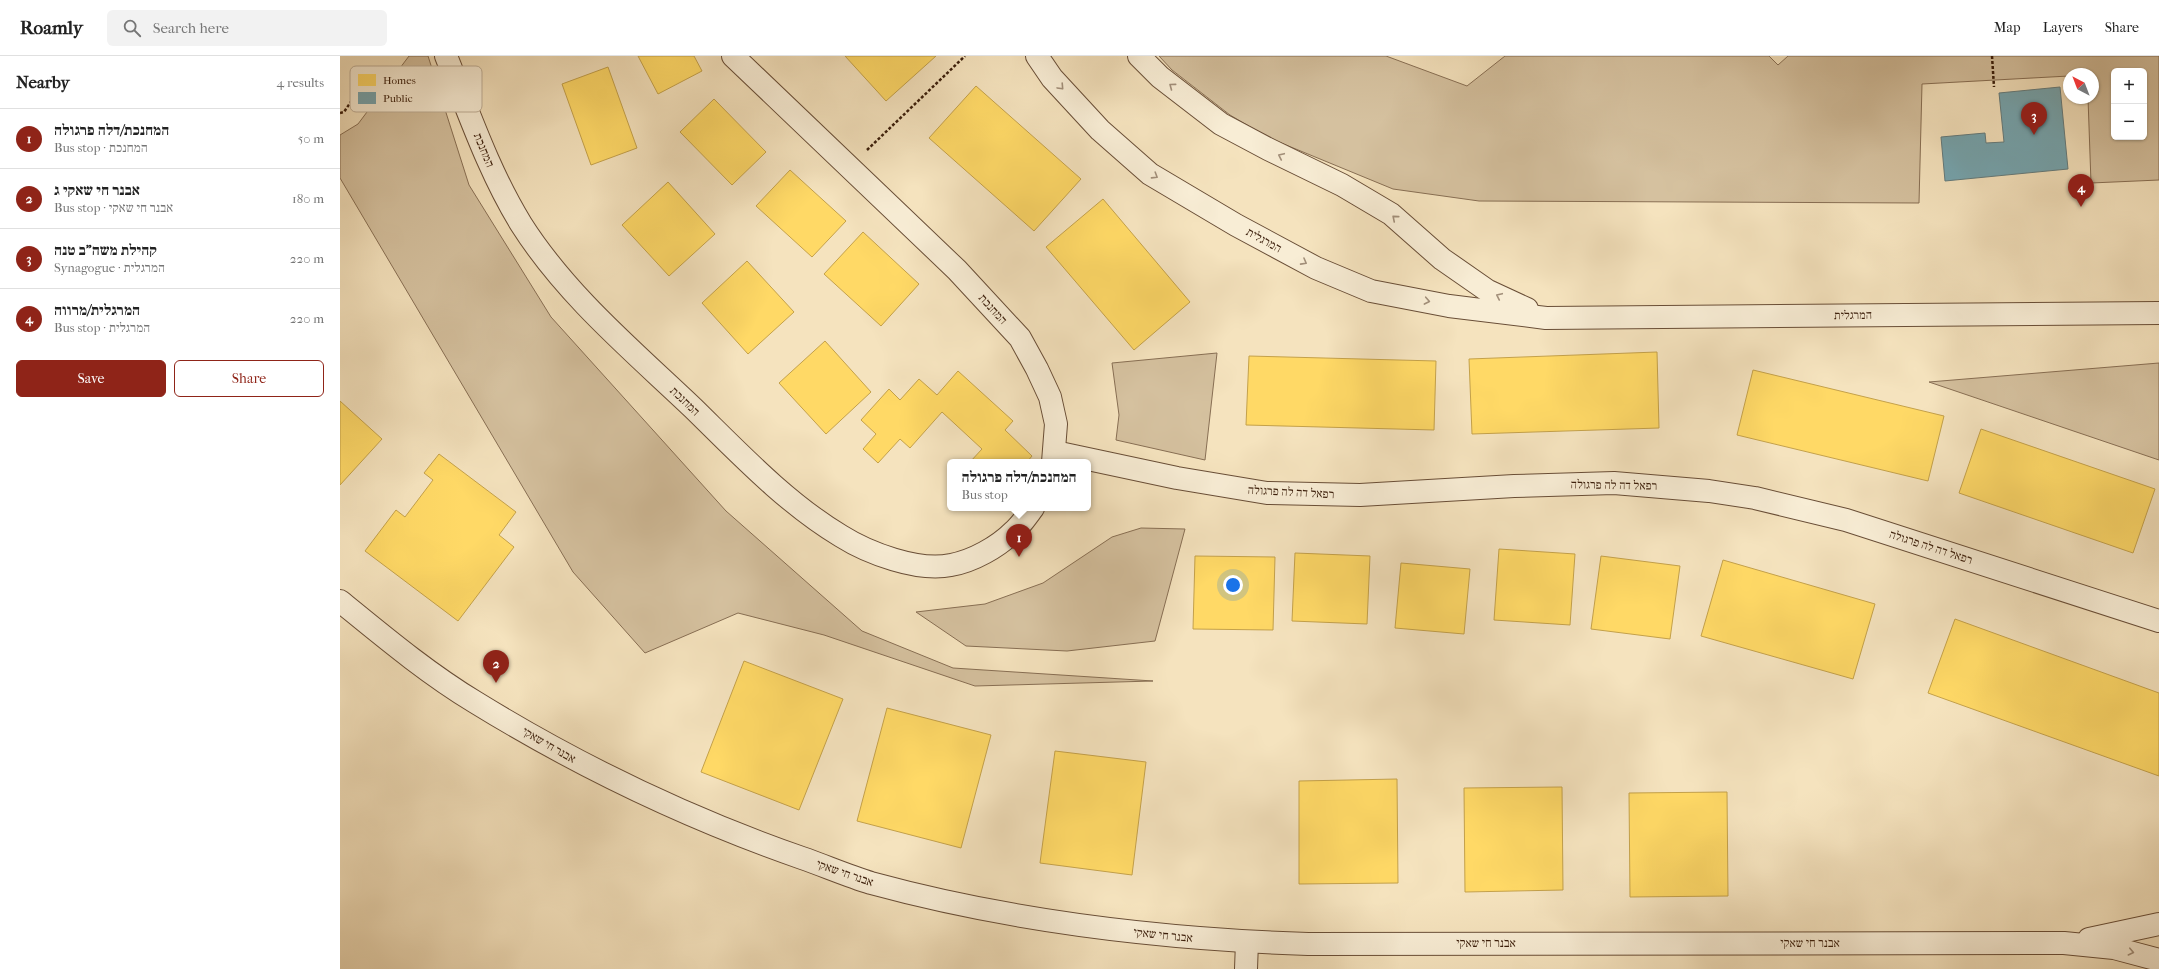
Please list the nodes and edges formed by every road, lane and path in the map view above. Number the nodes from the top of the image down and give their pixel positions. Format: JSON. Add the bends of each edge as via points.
{"nodes":[{"id":1,"x":446,"y":56,"type":"edge"},
{"id":2,"x":733,"y":56,"type":"edge"},
{"id":3,"x":965,"y":56,"type":"edge"},
{"id":4,"x":1037,"y":56,"type":"edge"},
{"id":5,"x":1139,"y":56,"type":"edge"},
{"id":6,"x":1992,"y":56,"type":"edge"},
{"id":7,"x":450,"y":66,"type":"edge"},
{"id":8,"x":1994,"y":87,"type":"dead end"},
{"id":9,"x":350,"y":103,"type":"edge"},
{"id":10,"x":468,"y":112,"type":"edge"},
{"id":11,"x":340,"y":113,"type":"edge"},
{"id":12,"x":849,"y":167,"type":"junction"},
{"id":13,"x":2159,"y":313,"type":"edge"},
{"id":14,"x":1546,"y":318,"type":"junction"},
{"id":15,"x":1054,"y":457,"type":"edge"},
{"id":16,"x":1066,"y":459,"type":"edge"},
{"id":17,"x":1091,"y":463,"type":"edge"},
{"id":18,"x":1031,"y":511,"type":"edge"},
{"id":19,"x":340,"y":601,"type":"edge"},
{"id":20,"x":2159,"y":621,"type":"edge"},
{"id":21,"x":2159,"y":924,"type":"edge"},
{"id":22,"x":1247,"y":942,"type":"junction"},
{"id":23,"x":2064,"y":943,"type":"junction"},
{"id":24,"x":2159,"y":960,"type":"edge"},
{"id":25,"x":1246,"y":969,"type":"edge"}],
"edges":[{"from":1,"to":7,"type":"street","name":"המחנכת"},
{"from":2,"to":12,"type":"street","name":"המחנכת"},
{"from":3,"to":12,"type":"path"},
{"from":4,"to":14,"type":"street","name":"המרגלית","one_way":true,"via":[[1052,78],[1100,130],[1150,174],[1236,225],[1316,268],[1372,291],[1449,306]]},
{"from":14,"to":5,"type":"street","name":"המרגלית","one_way":true,"via":[[1488,291],[1442,259],[1385,210],[1342,185],[1221,124],[1160,77]]},
{"from":6,"to":8,"type":"path"},
{"from":9,"to":11,"type":"path","via":[[344,112]]},
{"from":10,"to":18,"type":"street","name":"המחנכת","via":[[493,173],[521,223],[545,258],[584,304],[801,508],[841,536],[875,555],[919,565],[950,566],[982,554],[1014,532]]},
{"from":12,"to":15,"type":"street","name":"המחנכת","via":[[957,270],[1020,338],[1050,397],[1056,424]]},
{"from":13,"to":14,"type":"street","name":"המרגלית"},
{"from":15,"to":16,"type":"street","name":"רפאל דה לה פרגולה"},
{"from":17,"to":20,"type":"street","name":"רפאל דה לה פרגולה","via":[[1268,493],[1360,495],[1614,483],[1702,490],[1755,498],[1846,520]]},
{"from":19,"to":22,"type":"street","name":"אבנר חי שאקי","via":[[390,642],[473,701],[568,756],[671,808],[769,847],[870,882],[975,908],[1084,927]]},
{"from":21,"to":23,"type":"street","name":"אבנר חי שאקי"},
{"from":22,"to":23,"type":"street","name":"אבנר חי שאקי"},
{"from":22,"to":25,"type":"street"},
{"from":23,"to":24,"type":"street","name":"אבנר חי שאקי","one_way":true,"via":[[2114,948]]}]}
